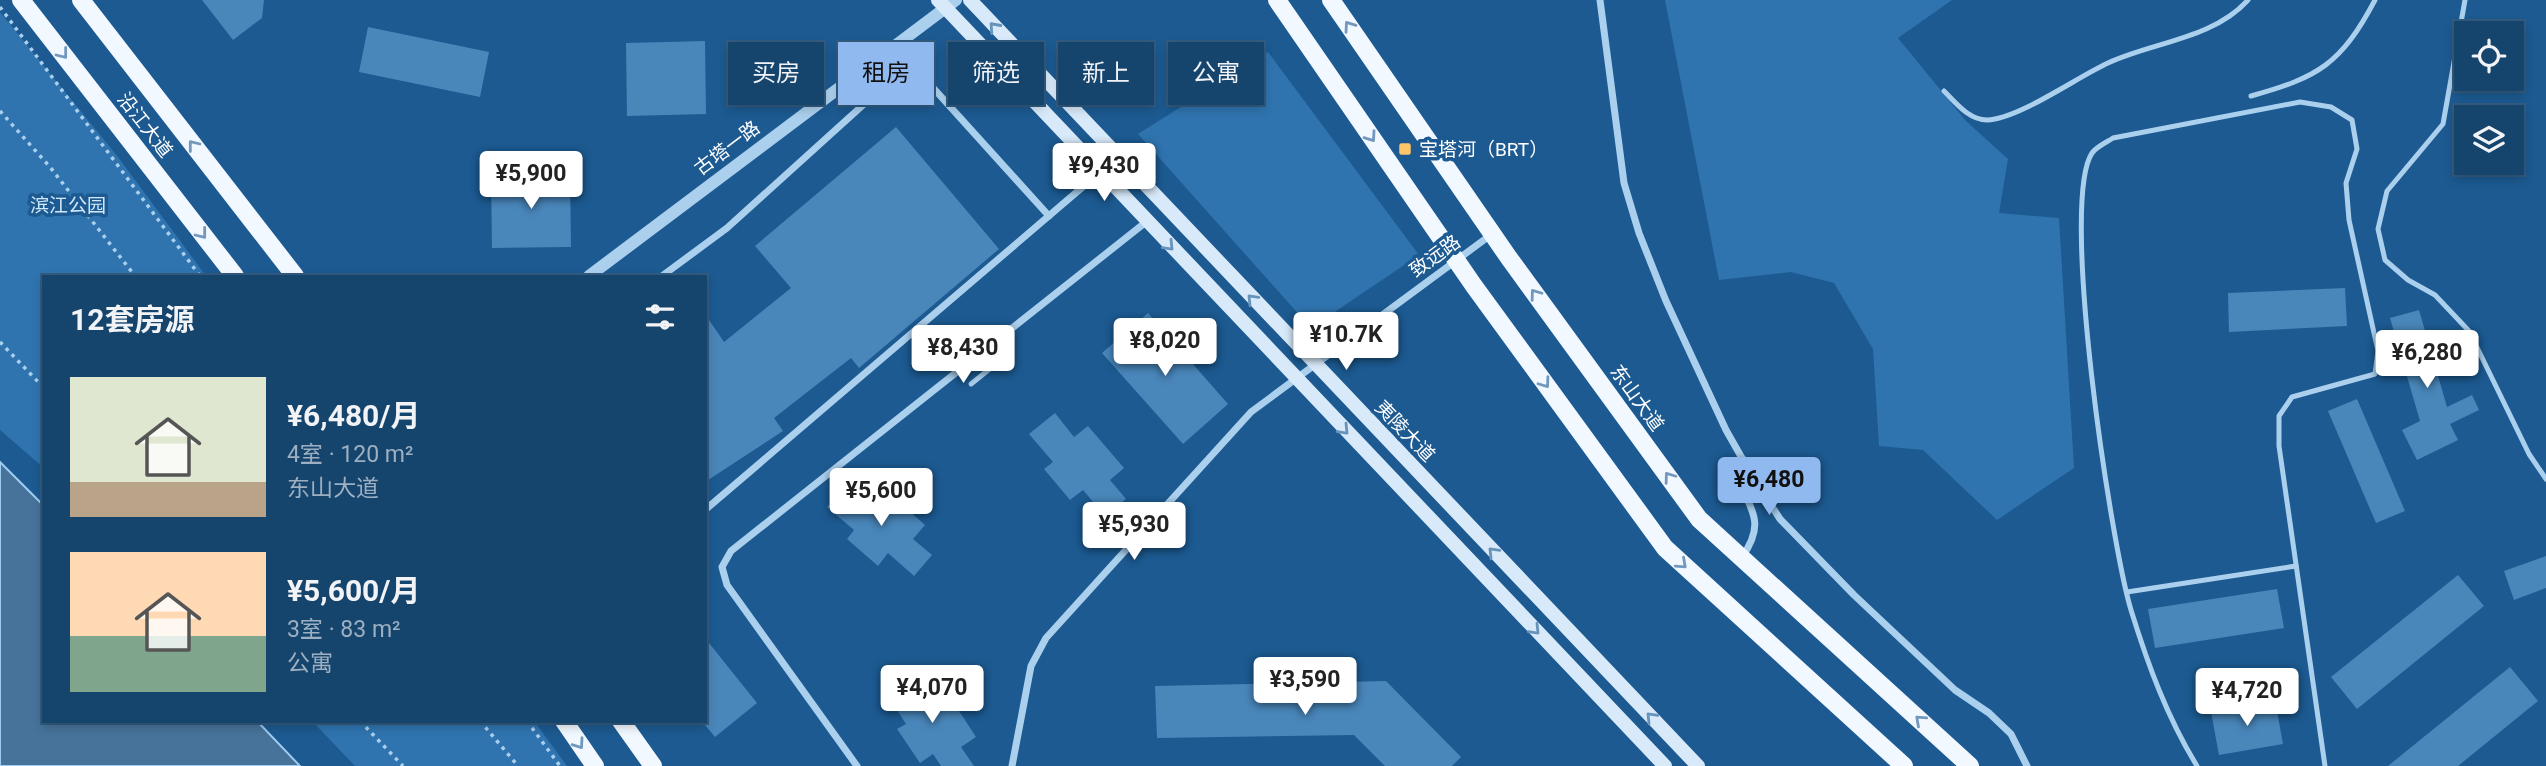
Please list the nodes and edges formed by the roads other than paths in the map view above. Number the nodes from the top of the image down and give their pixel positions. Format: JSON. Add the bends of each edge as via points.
{"nodes":[{"id":1,"x":21,"y":0,"type":"edge"},
{"id":2,"x":81,"y":0,"type":"edge"},
{"id":3,"x":970,"y":0,"type":"edge"},
{"id":4,"x":1277,"y":0,"type":"edge"},
{"id":5,"x":1331,"y":0,"type":"edge"},
{"id":6,"x":1600,"y":0,"type":"edge"},
{"id":7,"x":2248,"y":0,"type":"edge"},
{"id":8,"x":2375,"y":0,"type":"edge"},
{"id":9,"x":2465,"y":0,"type":"edge"},
{"id":10,"x":946,"y":3,"type":"edge"},
{"id":11,"x":1944,"y":91,"type":"dead end"},
{"id":12,"x":2250,"y":96,"type":"dead end"},
{"id":13,"x":1099,"y":173,"type":"junction"},
{"id":14,"x":1049,"y":216,"type":"junction"},
{"id":15,"x":1146,"y":222,"type":"junction"},
{"id":16,"x":1492,"y":234,"type":"junction"},
{"id":17,"x":1456,"y":260,"type":"junction"},
{"id":18,"x":234,"y":275,"type":"edge"},
{"id":19,"x":294,"y":275,"type":"edge"},
{"id":20,"x":590,"y":275,"type":"edge"},
{"id":21,"x":663,"y":275,"type":"edge"},
{"id":22,"x":1010,"y":329,"type":"junction"},
{"id":23,"x":1314,"y":364,"type":"junction"},
{"id":24,"x":1297,"y":381,"type":"junction"},
{"id":25,"x":971,"y":384,"type":"dead end"},
{"id":26,"x":1743,"y":459,"type":"junction"},
{"id":27,"x":2546,"y":478,"type":"edge"},
{"id":28,"x":707,"y":508,"type":"edge"},
{"id":29,"x":1741,"y":558,"type":"junction"},
{"id":30,"x":2296,"y":566,"type":"junction"},
{"id":31,"x":2127,"y":592,"type":"junction"},
{"id":32,"x":565,"y":723,"type":"edge"},
{"id":33,"x":622,"y":723,"type":"edge"},
{"id":34,"x":595,"y":766,"type":"edge"},
{"id":35,"x":653,"y":766,"type":"edge"},
{"id":36,"x":857,"y":766,"type":"edge"},
{"id":37,"x":1012,"y":766,"type":"edge"},
{"id":38,"x":1665,"y":766,"type":"edge"},
{"id":39,"x":1698,"y":766,"type":"edge"},
{"id":40,"x":1905,"y":766,"type":"edge"},
{"id":41,"x":1970,"y":766,"type":"edge"},
{"id":42,"x":2027,"y":766,"type":"edge"},
{"id":43,"x":2197,"y":766,"type":"edge"},
{"id":44,"x":2325,"y":766,"type":"edge"}],
"edges":[{"from":1,"to":18,"type":"main road","name":"沿江大道","one_way":true},
{"from":19,"to":2,"type":"main road","name":"沿江大道","one_way":true},
{"from":23,"to":3,"type":"main road","name":"夷陵大道","one_way":true},
{"from":4,"to":17,"type":"main road","one_way":true},
{"from":16,"to":5,"type":"main road","name":"东山大道","one_way":true},
{"from":6,"to":26,"type":"street","via":[[1624,183],[1639,233],[1666,301]]},
{"from":7,"to":11,"type":"lane","via":[[2210,27],[2111,61],[2008,115],[1986,120],[1966,113]]},
{"from":8,"to":12,"type":"lane","via":[[2357,35],[2335,59],[2299,82]]},
{"from":9,"to":27,"type":"lane","via":[[2443,124],[2387,191],[2378,229],[2385,260],[2435,295],[2469,331],[2529,454]]},
{"from":10,"to":13,"type":"main road"},
{"from":10,"to":20,"type":"street","name":"古塔一路"},
{"from":13,"to":14,"type":"street"},
{"from":13,"to":15,"type":"main road"},
{"from":14,"to":21,"type":"street","via":[[926,80],[912,75],[894,78],[727,228]]},
{"from":14,"to":28,"type":"street"},
{"from":15,"to":22,"type":"street"},
{"from":15,"to":24,"type":"main road","one_way":true},
{"from":16,"to":17,"type":"street","name":"致远路"},
{"from":29,"to":16,"type":"main road","name":"东山大道","one_way":true,"via":[[1699,519]]},
{"from":17,"to":23,"type":"street","name":"致远路"},
{"from":17,"to":40,"type":"main road","one_way":true,"via":[[1665,548]]},
{"from":22,"to":25,"type":"lane","via":[[1011,345]]},
{"from":22,"to":36,"type":"street","via":[[731,551],[723,567],[727,585]]},
{"from":23,"to":24,"type":"street","name":"致远路"},
{"from":39,"to":23,"type":"main road","name":"夷陵大道","one_way":true},
{"from":24,"to":37,"type":"street","name":"致远路","via":[[1251,412],[1046,638],[1031,666]]},
{"from":24,"to":38,"type":"main road","one_way":true},
{"from":26,"to":29,"type":"street","via":[[1738,475],[1756,521],[1753,541]]},
{"from":26,"to":42,"type":"street","via":[[1780,519],[1915,653],[2011,734]]},
{"from":41,"to":29,"type":"main road","name":"东山大道","one_way":true},
{"from":30,"to":31,"type":"lane"},
{"from":30,"to":31,"type":"lane","via":[[2279,416],[2292,397],[2375,374],[2378,351],[2349,220],[2346,183],[2357,149],[2352,120],[2331,107],[2300,102],[2113,138],[2092,153],[2084,180],[2081,224],[2089,354],[2113,529]]},
{"from":30,"to":44,"type":"lane"},
{"from":31,"to":43,"type":"lane","via":[[2161,700]]},
{"from":32,"to":34,"type":"main road","one_way":true},
{"from":33,"to":35,"type":"main road"}]}
